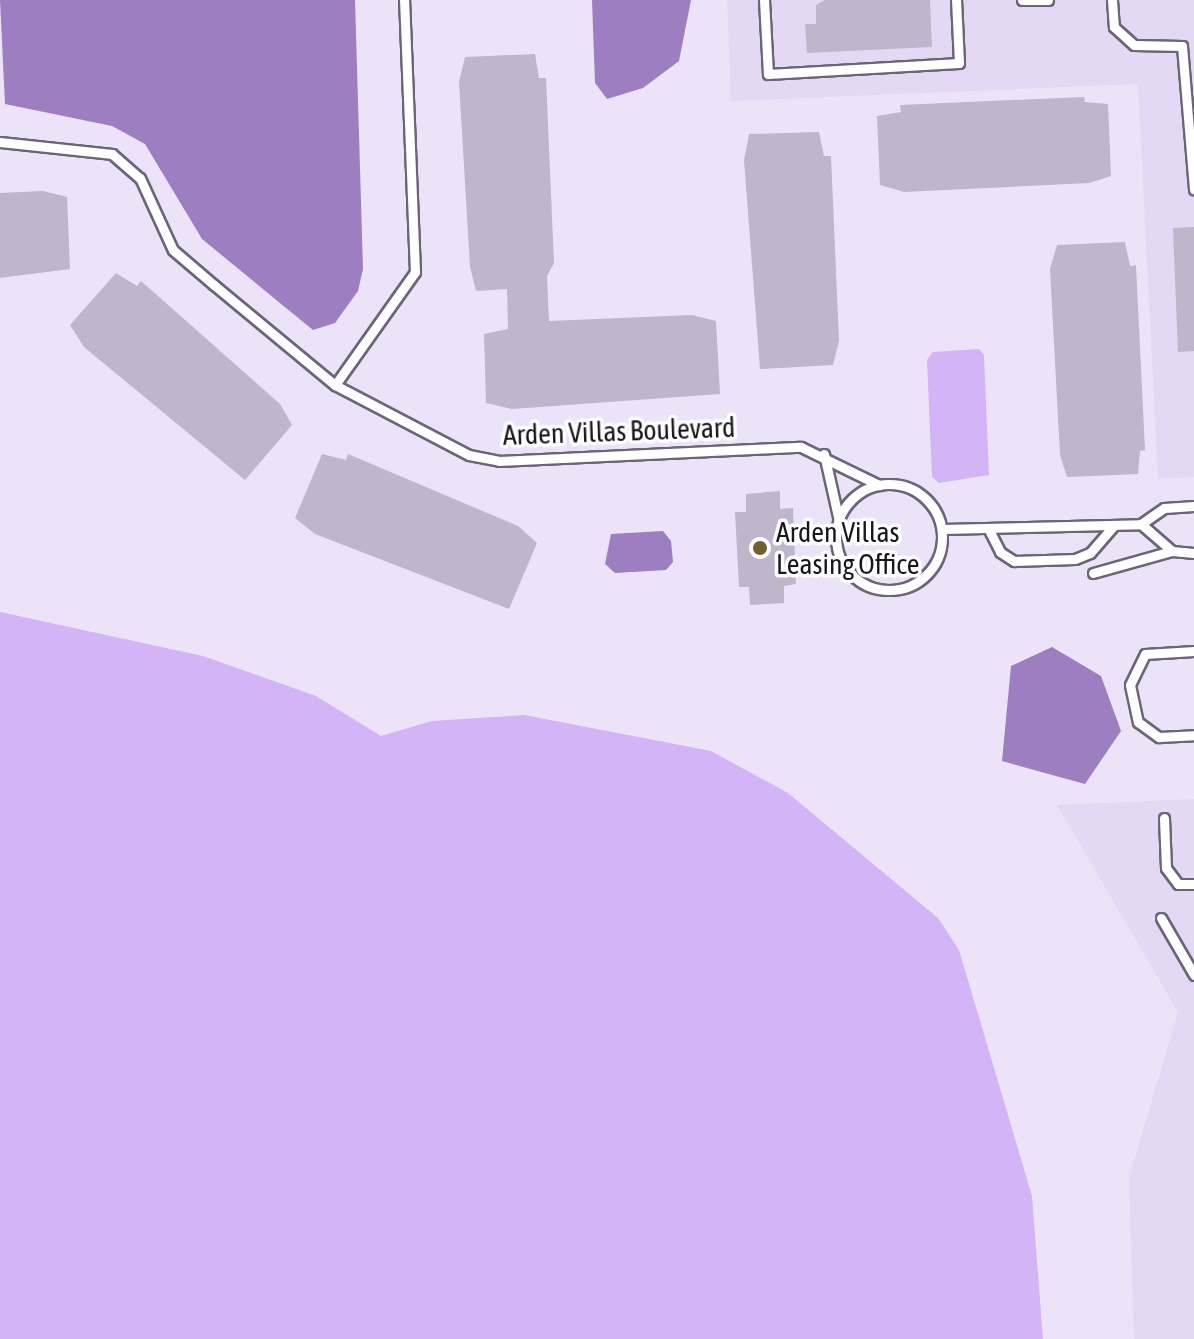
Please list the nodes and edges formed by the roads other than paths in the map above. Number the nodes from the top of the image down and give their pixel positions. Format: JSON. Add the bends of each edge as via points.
{"nodes":[{"id":1,"x":404,"y":0,"type":"edge"},
{"id":2,"x":764,"y":0,"type":"edge"},
{"id":3,"x":956,"y":0,"type":"edge"},
{"id":4,"x":1022,"y":0,"type":"edge"},
{"id":5,"x":1048,"y":0,"type":"edge"},
{"id":6,"x":1112,"y":0,"type":"edge"},
{"id":7,"x":0,"y":142,"type":"edge"},
{"id":8,"x":1194,"y":189,"type":"edge"},
{"id":9,"x":335,"y":385,"type":"junction"},
{"id":10,"x":824,"y":454,"type":"junction"},
{"id":11,"x":879,"y":485,"type":"junction"},
{"id":12,"x":1194,"y":506,"type":"edge"},
{"id":13,"x":839,"y":521,"type":"junction"},
{"id":14,"x":1141,"y":524,"type":"junction"},
{"id":15,"x":1114,"y":525,"type":"junction"},
{"id":16,"x":988,"y":528,"type":"junction"},
{"id":17,"x":943,"y":529,"type":"junction"},
{"id":18,"x":1172,"y":551,"type":"junction"},
{"id":19,"x":1194,"y":553,"type":"edge"},
{"id":20,"x":1093,"y":573,"type":"dead end"},
{"id":21,"x":1194,"y":651,"type":"edge"},
{"id":22,"x":1194,"y":735,"type":"edge"},
{"id":23,"x":1164,"y":818,"type":"dead end"},
{"id":24,"x":1194,"y":884,"type":"edge"},
{"id":25,"x":1161,"y":918,"type":"dead end"},
{"id":26,"x":1194,"y":975,"type":"edge"}],
"edges":[{"from":1,"to":9,"type":"lane","via":[[415,272]]},
{"from":2,"to":3,"type":"lane","via":[[768,74],[959,63]]},
{"from":4,"to":5,"type":"lane"},
{"from":6,"to":8,"type":"lane","via":[[1114,27],[1134,45],[1182,46]]},
{"from":7,"to":9,"type":"lane","name":"Arden Villas Boulevard","via":[[112,154],[140,178],[173,250]]},
{"from":9,"to":10,"type":"lane","name":"Arden Villas Boulevard","via":[[469,455],[499,461],[519,455],[801,447]]},
{"from":10,"to":11,"type":"lane","name":"Arden Villas Boulevard"},
{"from":10,"to":13,"type":"lane"},
{"from":11,"to":13,"type":"lane","via":[[854,498]]},
{"from":11,"to":17,"type":"lane","name":"Arden Villas Boulevard","via":[[910,489],[924,497]]},
{"from":12,"to":14,"type":"lane","via":[[1164,508]]},
{"from":13,"to":17,"type":"lane","via":[[839,555],[860,582],[877,589],[912,585],[927,575],[941,550]]},
{"from":14,"to":15,"type":"lane"},
{"from":14,"to":18,"type":"lane"},
{"from":15,"to":16,"type":"lane"},
{"from":15,"to":16,"type":"lane","via":[[1090,553],[1075,559],[1014,561],[1000,552]]},
{"from":16,"to":17,"type":"lane"},
{"from":18,"to":19,"type":"lane"},
{"from":18,"to":20,"type":"lane"},
{"from":21,"to":22,"type":"lane","via":[[1145,654],[1130,685],[1138,722],[1159,737]]},
{"from":23,"to":24,"type":"lane","via":[[1166,868],[1178,884]]},
{"from":25,"to":26,"type":"lane"}]}
